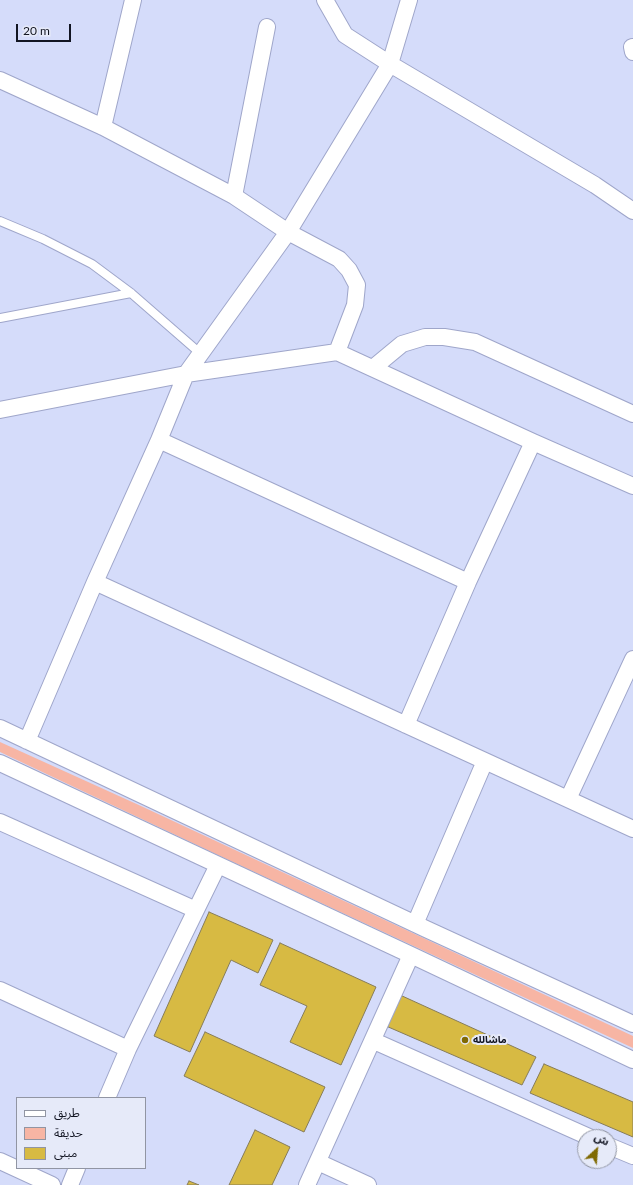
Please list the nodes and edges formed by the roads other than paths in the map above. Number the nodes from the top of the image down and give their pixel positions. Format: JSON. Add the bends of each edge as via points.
{"nodes":[{"id":1,"x":132,"y":0,"type":"edge"},
{"id":2,"x":325,"y":0,"type":"edge"},
{"id":3,"x":409,"y":0,"type":"edge"},
{"id":4,"x":267,"y":27,"type":"dead end"},
{"id":5,"x":390,"y":64,"type":"junction"},
{"id":6,"x":0,"y":80,"type":"edge"},
{"id":7,"x":103,"y":127,"type":"junction"},
{"id":8,"x":234,"y":196,"type":"junction"},
{"id":9,"x":633,"y":211,"type":"edge"},
{"id":10,"x":0,"y":221,"type":"edge"},
{"id":11,"x":288,"y":232,"type":"junction"},
{"id":12,"x":131,"y":293,"type":"junction"},
{"id":13,"x":0,"y":318,"type":"edge"},
{"id":14,"x":337,"y":352,"type":"junction"},
{"id":15,"x":201,"y":354,"type":"junction"},
{"id":16,"x":373,"y":368,"type":"junction"},
{"id":17,"x":186,"y":374,"type":"junction"},
{"id":18,"x":0,"y":410,"type":"edge"},
{"id":19,"x":633,"y":414,"type":"edge"},
{"id":20,"x":158,"y":440,"type":"junction"},
{"id":21,"x":533,"y":442,"type":"junction"},
{"id":22,"x":633,"y":486,"type":"edge"},
{"id":23,"x":95,"y":582,"type":"junction"},
{"id":24,"x":468,"y":582,"type":"junction"},
{"id":25,"x":633,"y":660,"type":"edge"},
{"id":26,"x":406,"y":725,"type":"junction"},
{"id":27,"x":0,"y":728,"type":"edge"},
{"id":28,"x":27,"y":741,"type":"junction"},
{"id":29,"x":485,"y":761,"type":"junction"},
{"id":30,"x":0,"y":763,"type":"edge"},
{"id":31,"x":568,"y":799,"type":"junction"},
{"id":32,"x":0,"y":822,"type":"edge"},
{"id":33,"x":633,"y":829,"type":"edge"},
{"id":34,"x":218,"y":865,"type":"junction"},
{"id":35,"x":196,"y":910,"type":"junction"},
{"id":36,"x":415,"y":924,"type":"junction"},
{"id":37,"x":412,"y":954,"type":"junction"},
{"id":38,"x":0,"y":990,"type":"edge"},
{"id":39,"x":633,"y":1024,"type":"edge"},
{"id":40,"x":374,"y":1041,"type":"junction"},
{"id":41,"x":128,"y":1050,"type":"junction"},
{"id":42,"x":633,"y":1060,"type":"edge"},
{"id":43,"x":107,"y":1097,"type":"edge"},
{"id":44,"x":577,"y":1132,"type":"edge"},
{"id":45,"x":617,"y":1149,"type":"edge"},
{"id":46,"x":633,"y":1156,"type":"edge"},
{"id":47,"x":0,"y":1161,"type":"edge"},
{"id":48,"x":318,"y":1162,"type":"junction"},
{"id":49,"x":16,"y":1168,"type":"edge"},
{"id":50,"x":17,"y":1169,"type":"edge"},
{"id":51,"x":77,"y":1169,"type":"edge"},
{"id":52,"x":52,"y":1185,"type":"edge"},
{"id":53,"x":70,"y":1185,"type":"edge"},
{"id":54,"x":308,"y":1185,"type":"edge"},
{"id":55,"x":368,"y":1185,"type":"edge"}],
"edges":[{"from":1,"to":7,"type":"street"},
{"from":2,"to":5,"type":"street","via":[[345,35]]},
{"from":3,"to":5,"type":"street"},
{"from":4,"to":8,"type":"street"},
{"from":5,"to":9,"type":"street","via":[[595,185]]},
{"from":5,"to":11,"type":"street"},
{"from":6,"to":7,"type":"street"},
{"from":7,"to":8,"type":"street"},
{"from":8,"to":11,"type":"street"},
{"from":10,"to":12,"type":"lane","via":[[43,238],[92,264]]},
{"from":11,"to":14,"type":"street","via":[[338,259],[349,270],[357,285],[356,305]]},
{"from":11,"to":15,"type":"street"},
{"from":12,"to":13,"type":"lane"},
{"from":12,"to":15,"type":"lane"},
{"from":14,"to":16,"type":"street"},
{"from":14,"to":17,"type":"street"},
{"from":15,"to":17,"type":"street"},
{"from":16,"to":19,"type":"street","via":[[402,344],[425,337],[475,342]]},
{"from":16,"to":21,"type":"street"},
{"from":17,"to":18,"type":"street"},
{"from":17,"to":20,"type":"street"},
{"from":20,"to":23,"type":"street"},
{"from":20,"to":24,"type":"street"},
{"from":21,"to":22,"type":"street"},
{"from":21,"to":24,"type":"street"},
{"from":23,"to":26,"type":"street"},
{"from":23,"to":28,"type":"street"},
{"from":24,"to":26,"type":"street"},
{"from":25,"to":31,"type":"street"},
{"from":26,"to":29,"type":"street"},
{"from":27,"to":28,"type":"street"},
{"from":28,"to":36,"type":"street"},
{"from":29,"to":31,"type":"street"},
{"from":29,"to":36,"type":"street"},
{"from":30,"to":34,"type":"street"},
{"from":31,"to":33,"type":"street"},
{"from":32,"to":35,"type":"street"},
{"from":34,"to":35,"type":"street"},
{"from":34,"to":37,"type":"street"},
{"from":35,"to":41,"type":"street"},
{"from":36,"to":39,"type":"street"},
{"from":37,"to":40,"type":"street"},
{"from":37,"to":42,"type":"street"},
{"from":38,"to":41,"type":"street"},
{"from":40,"to":44,"type":"street"},
{"from":40,"to":48,"type":"street"},
{"from":41,"to":43,"type":"street"},
{"from":45,"to":46,"type":"street"},
{"from":47,"to":49,"type":"street"},
{"from":48,"to":54,"type":"street"},
{"from":48,"to":55,"type":"street"},
{"from":50,"to":52,"type":"street"},
{"from":51,"to":53,"type":"street"}]}
